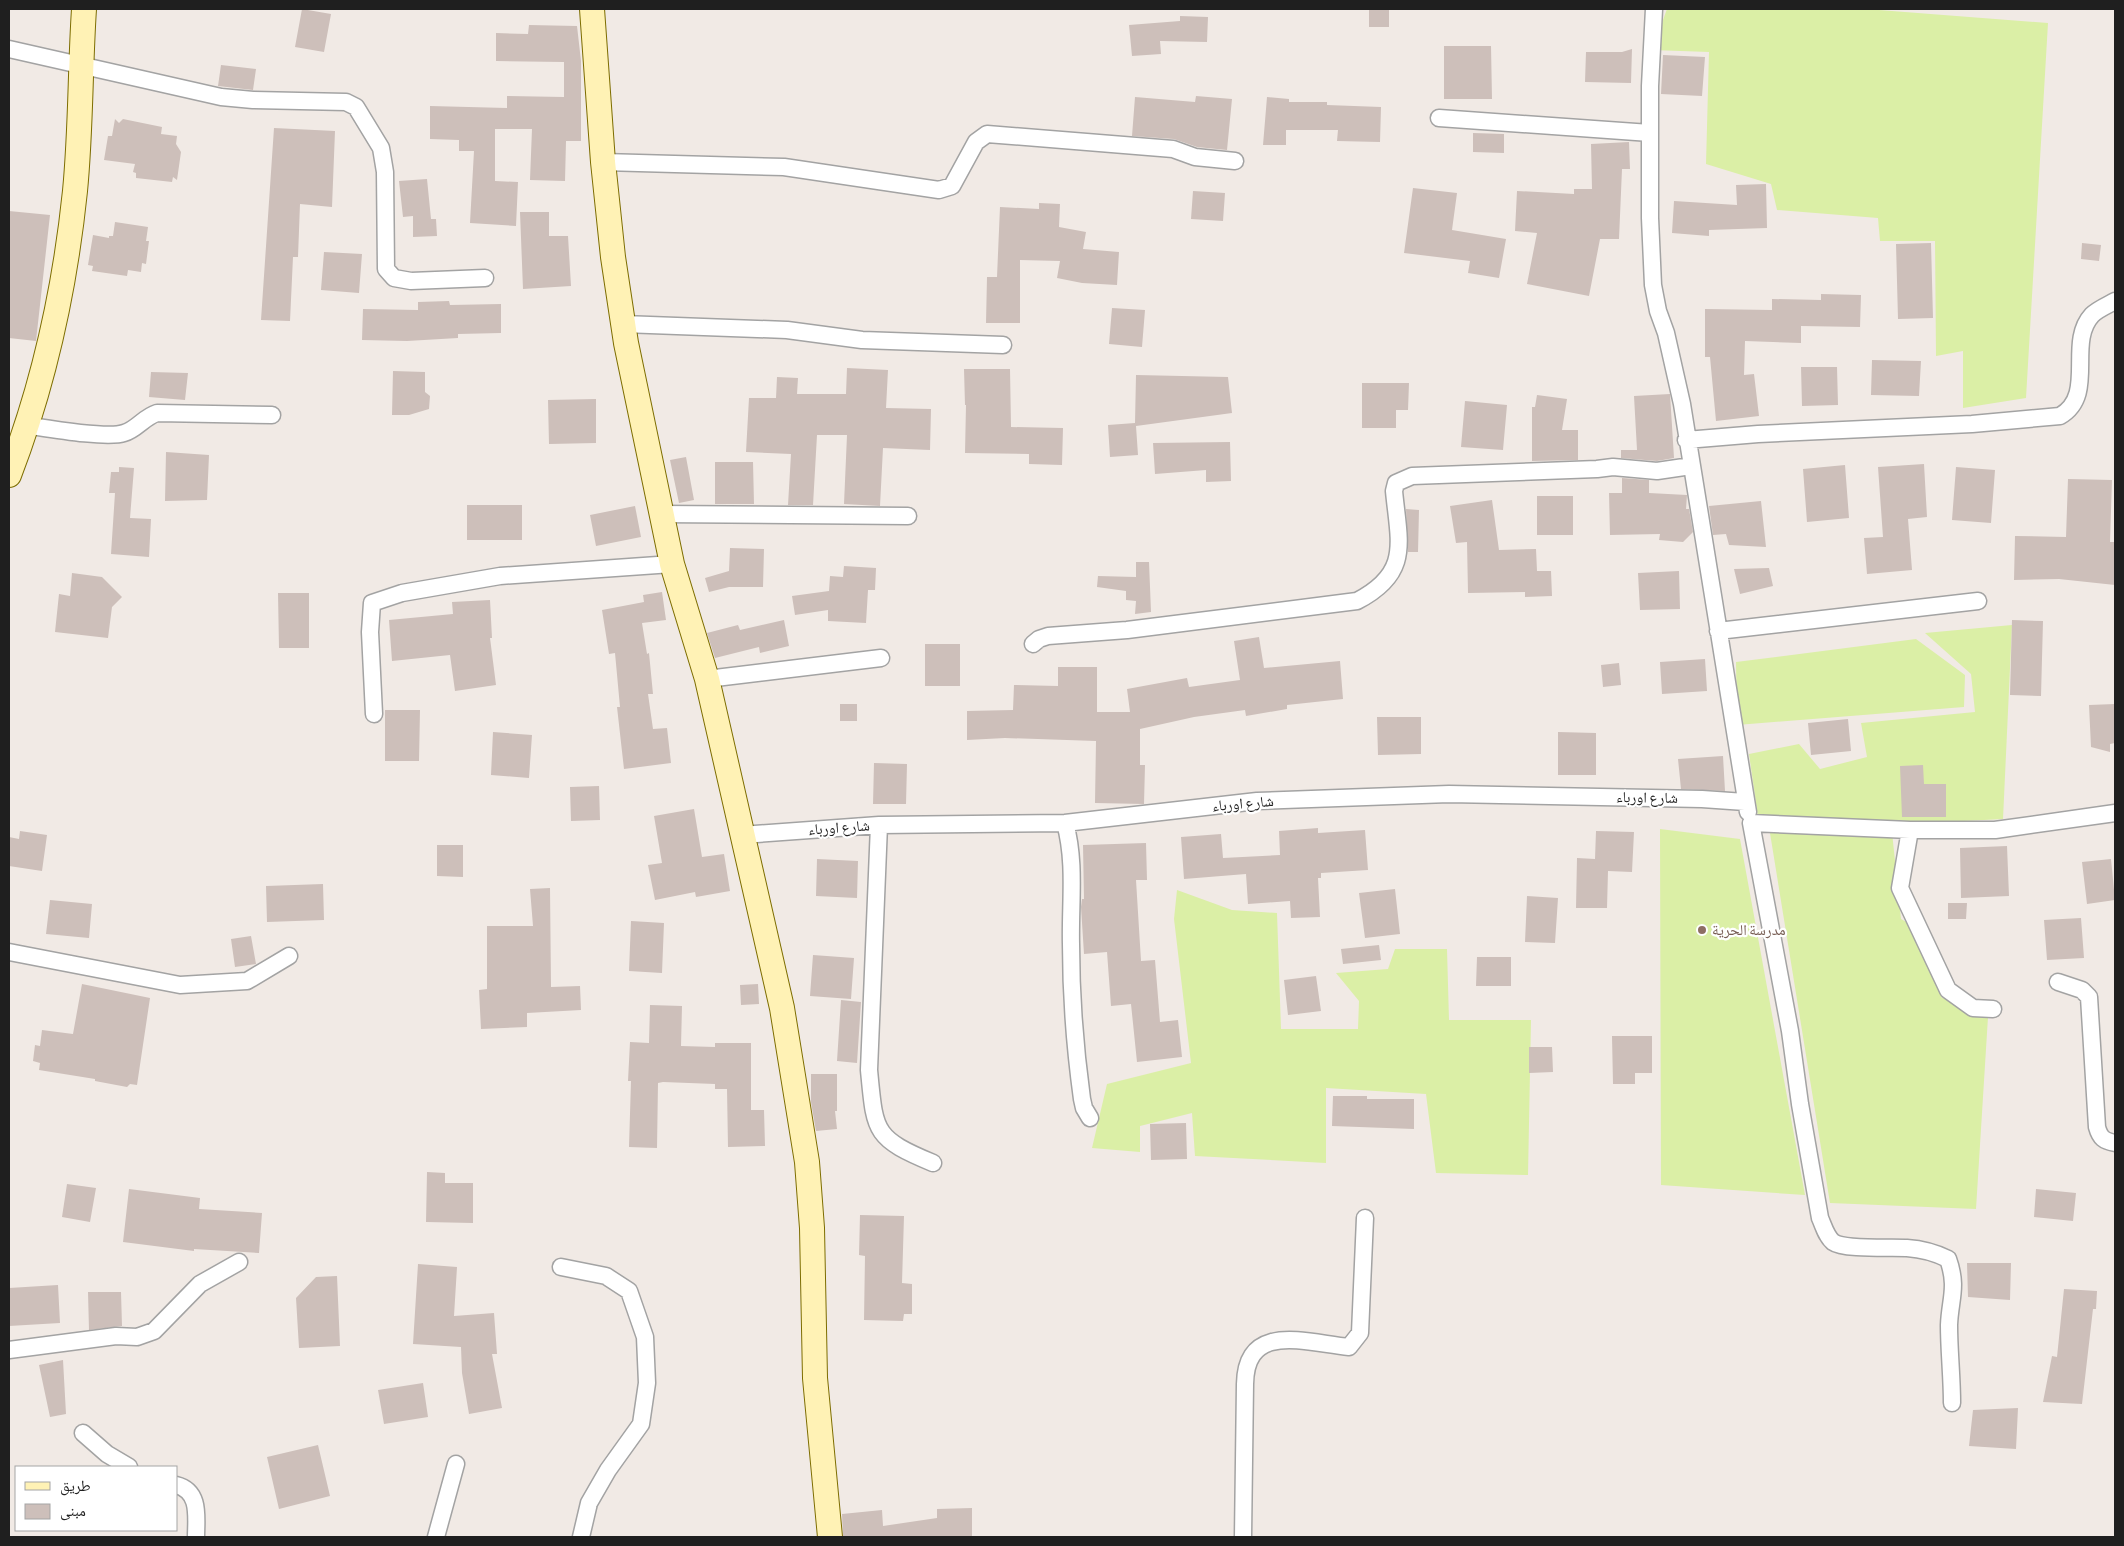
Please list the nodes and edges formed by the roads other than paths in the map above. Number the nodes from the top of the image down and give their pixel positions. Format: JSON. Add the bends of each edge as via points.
{"nodes":[{"id":1,"x":84,"y":9,"type":"edge"},
{"id":2,"x":592,"y":9,"type":"edge"},
{"id":3,"x":1654,"y":9,"type":"edge"},
{"id":4,"x":9,"y":49,"type":"edge"},
{"id":5,"x":80,"y":65,"type":"junction"},
{"id":6,"x":1439,"y":118,"type":"dead end"},
{"id":7,"x":1650,"y":133,"type":"junction"},
{"id":8,"x":1235,"y":161,"type":"dead end"},
{"id":9,"x":602,"y":162,"type":"junction"},
{"id":10,"x":485,"y":278,"type":"dead end"},
{"id":11,"x":2115,"y":301,"type":"edge"},
{"id":12,"x":623,"y":324,"type":"junction"},
{"id":13,"x":1003,"y":345,"type":"dead end"},
{"id":14,"x":272,"y":415,"type":"dead end"},
{"id":15,"x":26,"y":425,"type":"junction"},
{"id":16,"x":1686,"y":440,"type":"junction"},
{"id":17,"x":1692,"y":466,"type":"junction"},
{"id":18,"x":9,"y":475,"type":"edge"},
{"id":19,"x":660,"y":514,"type":"junction"},
{"id":20,"x":908,"y":516,"type":"dead end"},
{"id":21,"x":672,"y":564,"type":"junction"},
{"id":22,"x":1978,"y":601,"type":"dead end"},
{"id":23,"x":1718,"y":631,"type":"junction"},
{"id":24,"x":1033,"y":644,"type":"dead end"},
{"id":25,"x":881,"y":658,"type":"dead end"},
{"id":26,"x":707,"y":679,"type":"junction"},
{"id":27,"x":374,"y":714,"type":"dead end"},
{"id":28,"x":1745,"y":802,"type":"junction"},
{"id":29,"x":2115,"y":813,"type":"edge"},
{"id":30,"x":1065,"y":823,"type":"junction"},
{"id":31,"x":1751,"y":823,"type":"junction"},
{"id":32,"x":879,"y":825,"type":"junction"},
{"id":33,"x":1910,"y":830,"type":"junction"},
{"id":34,"x":742,"y":835,"type":"junction"},
{"id":35,"x":9,"y":952,"type":"edge"},
{"id":36,"x":289,"y":956,"type":"dead end"},
{"id":37,"x":2058,"y":982,"type":"dead end"},
{"id":38,"x":1993,"y":1009,"type":"dead end"},
{"id":39,"x":1090,"y":1118,"type":"dead end"},
{"id":40,"x":2115,"y":1143,"type":"edge"},
{"id":41,"x":933,"y":1163,"type":"dead end"},
{"id":42,"x":1365,"y":1218,"type":"dead end"},
{"id":43,"x":239,"y":1262,"type":"dead end"},
{"id":44,"x":561,"y":1267,"type":"dead end"},
{"id":45,"x":9,"y":1350,"type":"edge"},
{"id":46,"x":1952,"y":1403,"type":"dead end"},
{"id":47,"x":82,"y":1433,"type":"dead end"},
{"id":48,"x":456,"y":1464,"type":"dead end"},
{"id":49,"x":127,"y":1466,"type":"edge"},
{"id":50,"x":178,"y":1486,"type":"edge"},
{"id":51,"x":196,"y":1537,"type":"edge"},
{"id":52,"x":436,"y":1537,"type":"edge"},
{"id":53,"x":581,"y":1537,"type":"edge"},
{"id":54,"x":830,"y":1537,"type":"edge"},
{"id":55,"x":1244,"y":1537,"type":"edge"}],
"edges":[{"from":1,"to":5,"type":"street"},
{"from":2,"to":9,"type":"street"},
{"from":3,"to":7,"type":"street"},
{"from":4,"to":5,"type":"street"},
{"from":5,"to":10,"type":"street","via":[[221,97],[340,101],[352,105],[381,148],[385,172],[386,269],[394,278],[411,282]]},
{"from":5,"to":15,"type":"street","via":[[75,190],[66,259],[47,358]]},
{"from":6,"to":7,"type":"street"},
{"from":7,"to":16,"type":"street","via":[[1653,285],[1672,354]]},
{"from":8,"to":9,"type":"street","via":[[1194,157],[1173,149],[987,134],[976,142],[952,186],[939,190],[784,167]]},
{"from":9,"to":12,"type":"street"},
{"from":11,"to":16,"type":"street","via":[[2093,314],[2087,322],[2082,336],[2078,395],[2068,412],[2060,416]]},
{"from":12,"to":13,"type":"street","via":[[787,330],[862,340]]},
{"from":12,"to":19,"type":"street"},
{"from":14,"to":15,"type":"street","via":[[157,413],[131,431],[115,435]]},
{"from":15,"to":18,"type":"street"},
{"from":16,"to":17,"type":"street"},
{"from":17,"to":23,"type":"street"},
{"from":17,"to":24,"type":"street","via":[[1657,471],[1613,467],[1412,476],[1396,483],[1394,491],[1398,558],[1394,570],[1382,585],[1357,600],[1128,630],[1048,636]]},
{"from":19,"to":20,"type":"street"},
{"from":19,"to":21,"type":"street"},
{"from":21,"to":26,"type":"street"},
{"from":21,"to":27,"type":"street","via":[[500,576],[402,593],[372,603],[370,632]]},
{"from":22,"to":23,"type":"street"},
{"from":23,"to":28,"type":"street"},
{"from":25,"to":26,"type":"street"},
{"from":26,"to":34,"type":"street"},
{"from":28,"to":30,"type":"street","name":"شارع اورباء","via":[[1439,795],[1257,801]]},
{"from":28,"to":31,"type":"street"},
{"from":29,"to":33,"type":"street","via":[[1995,830]]},
{"from":30,"to":32,"type":"street","name":"شارع اورباء"},
{"from":30,"to":39,"type":"street","via":[[1071,844],[1073,873],[1070,944],[1073,1020],[1082,1099]]},
{"from":31,"to":33,"type":"street"},
{"from":31,"to":46,"type":"street","via":[[1790,1031],[1820,1218],[1827,1236],[1835,1243],[1910,1248],[1948,1259],[1953,1273],[1954,1296],[1949,1324]]},
{"from":32,"to":34,"type":"street","name":"شارع اورباء"},
{"from":32,"to":41,"type":"street","via":[[868,1070],[872,1107],[885,1139]]},
{"from":33,"to":38,"type":"street","via":[[1900,888],[1948,990],[1973,1008]]},
{"from":34,"to":54,"type":"street","via":[[782,1008],[807,1162],[812,1228],[815,1378]]},
{"from":35,"to":36,"type":"street","via":[[180,985],[247,981]]},
{"from":37,"to":40,"type":"street","via":[[2082,990],[2089,997],[2097,1127],[2104,1140]]},
{"from":42,"to":55,"type":"street","via":[[1360,1333],[1349,1347],[1273,1339],[1258,1348],[1247,1361]]},
{"from":43,"to":45,"type":"street","via":[[200,1284],[154,1331],[138,1336]]},
{"from":44,"to":53,"type":"street","via":[[606,1276],[630,1290],[645,1337],[647,1383],[642,1424],[608,1470],[589,1503]]},
{"from":47,"to":49,"type":"street"},
{"from":48,"to":52,"type":"street"},
{"from":50,"to":51,"type":"street","via":[[192,1494],[196,1506]]}]}
